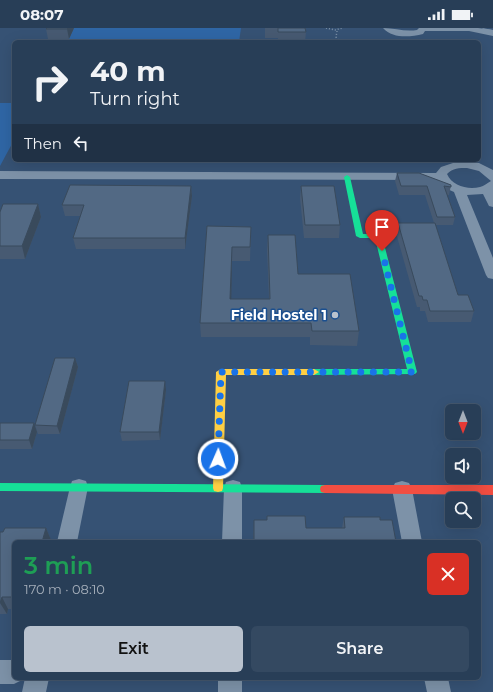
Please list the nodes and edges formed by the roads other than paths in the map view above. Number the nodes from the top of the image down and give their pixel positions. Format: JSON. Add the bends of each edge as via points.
{"nodes":[{"id":1,"x":387,"y":28,"type":"edge"},
{"id":2,"x":484,"y":28,"type":"edge"},
{"id":3,"x":421,"y":30,"type":"edge"},
{"id":4,"x":493,"y":32,"type":"edge"},
{"id":5,"x":397,"y":33,"type":"junction"},
{"id":6,"x":399,"y":40,"type":"edge"},
{"id":7,"x":449,"y":163,"type":"edge"},
{"id":8,"x":476,"y":164,"type":"edge"},
{"id":9,"x":0,"y":175,"type":"edge"},
{"id":10,"x":347,"y":177,"type":"junction"},
{"id":11,"x":442,"y":177,"type":"junction"},
{"id":12,"x":493,"y":178,"type":"edge"},
{"id":13,"x":490,"y":186,"type":"edge"},
{"id":14,"x":459,"y":189,"type":"junction"},
{"id":15,"x":493,"y":202,"type":"edge"},
{"id":16,"x":493,"y":275,"type":"edge"},
{"id":17,"x":0,"y":487,"type":"edge"},
{"id":18,"x":79,"y":487,"type":"junction"},
{"id":19,"x":226,"y":488,"type":"junction"},
{"id":20,"x":402,"y":489,"type":"junction"},
{"id":21,"x":493,"y":490,"type":"edge"},
{"id":22,"x":67,"y":540,"type":"edge"},
{"id":23,"x":232,"y":540,"type":"edge"},
{"id":24,"x":412,"y":540,"type":"edge"},
{"id":25,"x":0,"y":672,"type":"edge"},
{"id":26,"x":12,"y":672,"type":"edge"},
{"id":27,"x":37,"y":680,"type":"edge"},
{"id":28,"x":230,"y":680,"type":"edge"},
{"id":29,"x":436,"y":680,"type":"edge"},
{"id":30,"x":34,"y":692,"type":"edge"},
{"id":31,"x":230,"y":692,"type":"edge"},
{"id":32,"x":439,"y":692,"type":"edge"}],
"edges":[{"from":1,"to":5,"type":"street"},
{"from":2,"to":4,"type":"lane"},
{"from":3,"to":4,"type":"street","via":[[469,28]]},
{"from":3,"to":5,"type":"street"},
{"from":5,"to":6,"type":"street"},
{"from":7,"to":8,"type":"street"},
{"from":7,"to":11,"type":"street","via":[[441,174]]},
{"from":8,"to":12,"type":"street"},
{"from":9,"to":10,"type":"street"},
{"from":10,"to":11,"type":"street"},
{"from":10,"to":19,"type":"street","via":[[360,236],[378,236],[412,372],[221,372]]},
{"from":11,"to":14,"type":"street","via":[[446,183]]},
{"from":13,"to":14,"type":"street","via":[[474,191]]},
{"from":13,"to":15,"type":"street"},
{"from":14,"to":16,"type":"street"},
{"from":17,"to":18,"type":"street"},
{"from":18,"to":19,"type":"street"},
{"from":18,"to":22,"type":"street"},
{"from":19,"to":20,"type":"street"},
{"from":19,"to":23,"type":"street"},
{"from":20,"to":21,"type":"street"},
{"from":20,"to":24,"type":"street"},
{"from":25,"to":26,"type":"street"},
{"from":27,"to":30,"type":"street"},
{"from":28,"to":31,"type":"street"},
{"from":29,"to":32,"type":"street"}]}
